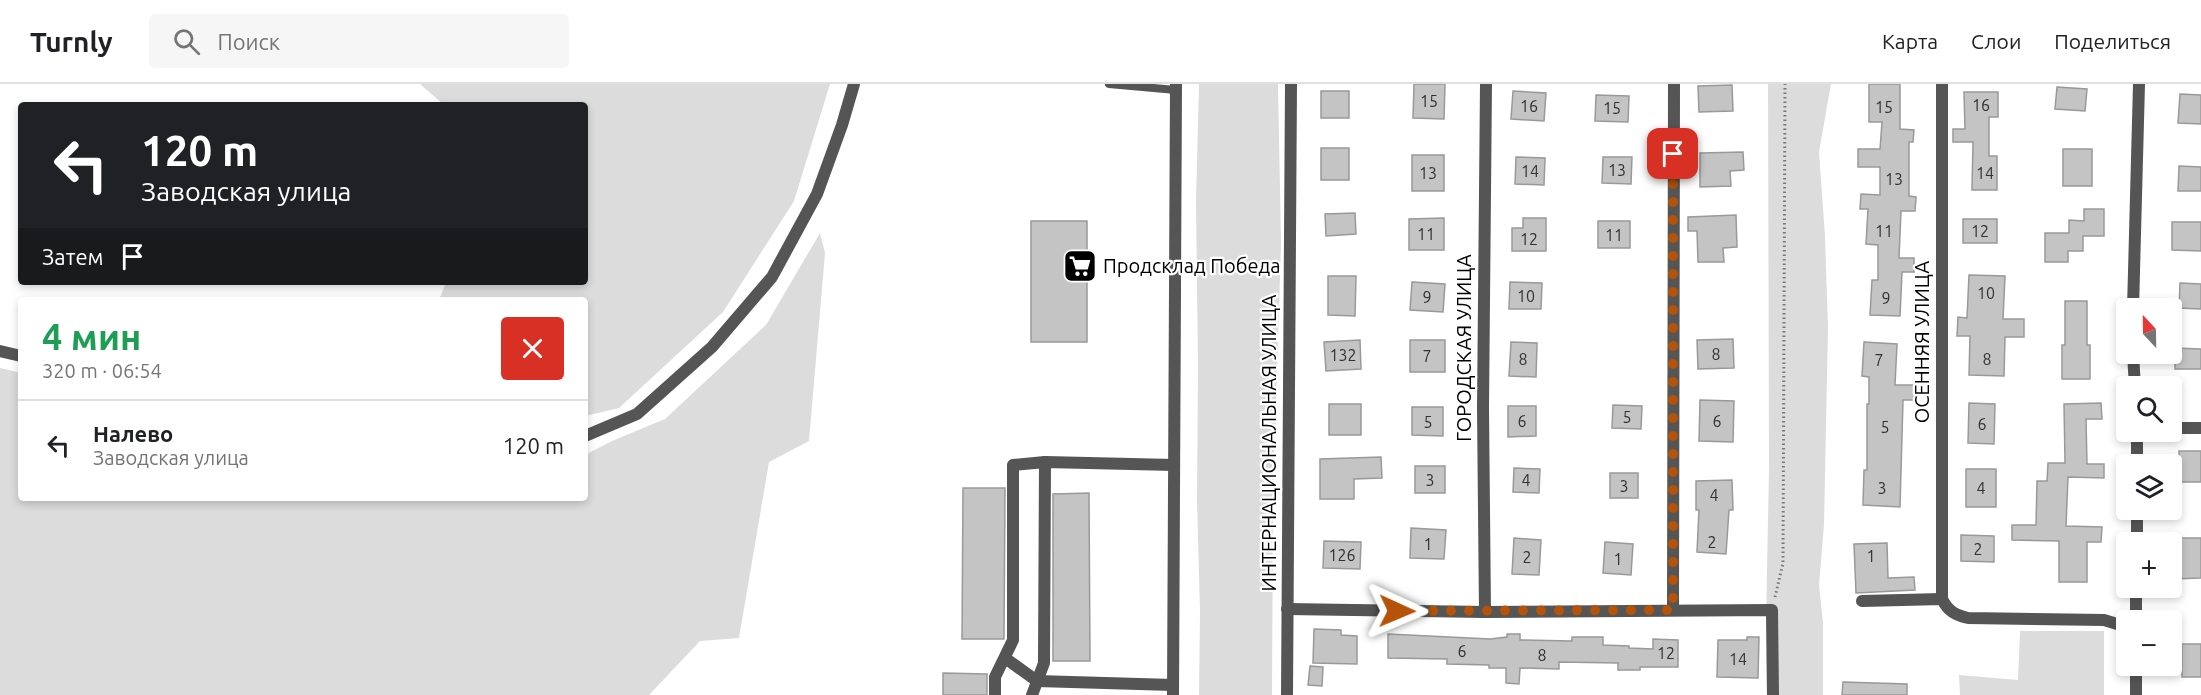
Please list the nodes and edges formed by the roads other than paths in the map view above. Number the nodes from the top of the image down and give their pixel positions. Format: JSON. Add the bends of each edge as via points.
{"nodes":[{"id":1,"x":854,"y":84,"type":"edge"},
{"id":2,"x":1109,"y":84,"type":"edge"},
{"id":3,"x":1291,"y":84,"type":"edge"},
{"id":4,"x":1486,"y":84,"type":"edge"},
{"id":5,"x":1674,"y":84,"type":"edge"},
{"id":6,"x":1942,"y":84,"type":"edge"},
{"id":7,"x":2139,"y":84,"type":"edge"},
{"id":8,"x":1176,"y":87,"type":"edge"},
{"id":9,"x":2133,"y":298,"type":"edge"},
{"id":10,"x":0,"y":351,"type":"edge"},
{"id":11,"x":18,"y":355,"type":"edge"},
{"id":12,"x":2182,"y":428,"type":"edge"},
{"id":13,"x":2201,"y":428,"type":"edge"},
{"id":14,"x":588,"y":435,"type":"edge"},
{"id":15,"x":1045,"y":462,"type":"junction"},
{"id":16,"x":1174,"y":465,"type":"junction"},
{"id":17,"x":1942,"y":599,"type":"junction"},
{"id":18,"x":1862,"y":601,"type":"dead end"},
{"id":19,"x":1287,"y":609,"type":"junction"},
{"id":20,"x":1673,"y":610,"type":"junction"},
{"id":21,"x":1485,"y":612,"type":"junction"},
{"id":22,"x":2116,"y":624,"type":"edge"},
{"id":23,"x":1005,"y":657,"type":"junction"},
{"id":24,"x":2136,"y":676,"type":"edge"},
{"id":25,"x":1037,"y":681,"type":"junction"},
{"id":26,"x":1173,"y":690,"type":"edge"},
{"id":27,"x":995,"y":695,"type":"edge"},
{"id":28,"x":1032,"y":695,"type":"edge"},
{"id":29,"x":1287,"y":695,"type":"edge"},
{"id":30,"x":1773,"y":695,"type":"edge"},
{"id":31,"x":2136,"y":695,"type":"edge"}],
"edges":[{"from":1,"to":14,"type":"street","via":[[817,194],[772,277],[712,347],[637,414]]},
{"from":2,"to":8,"type":"lane"},
{"from":3,"to":19,"type":"street","name":"ИНТЕРНАЦИОНАЛЬНАЯ УЛИЦА"},
{"from":4,"to":21,"type":"street","name":"ГОРОДСКАЯ УЛИЦА"},
{"from":5,"to":20,"type":"street"},
{"from":6,"to":17,"type":"street","name":"ОСЕННЯЯ УЛИЦА"},
{"from":7,"to":9,"type":"street"},
{"from":8,"to":16,"type":"street"},
{"from":10,"to":11,"type":"street"},
{"from":12,"to":13,"type":"street"},
{"from":15,"to":16,"type":"street"},
{"from":15,"to":23,"type":"street","via":[[1013,465],[1013,640]]},
{"from":15,"to":25,"type":"street","via":[[1044,663]]},
{"from":16,"to":26,"type":"street"},
{"from":17,"to":18,"type":"street"},
{"from":17,"to":22,"type":"street","via":[[1955,615],[1968,618],[2104,620]]},
{"from":19,"to":21,"type":"street"},
{"from":19,"to":29,"type":"street","name":"ИНТЕРНАЦИОНАЛЬНАЯ УЛИЦА"},
{"from":20,"to":21,"type":"street"},
{"from":20,"to":30,"type":"street","via":[[1772,610]]},
{"from":23,"to":25,"type":"street"},
{"from":23,"to":27,"type":"street","via":[[995,677]]},
{"from":24,"to":31,"type":"street"},
{"from":25,"to":26,"type":"street"},
{"from":25,"to":28,"type":"street"}]}
